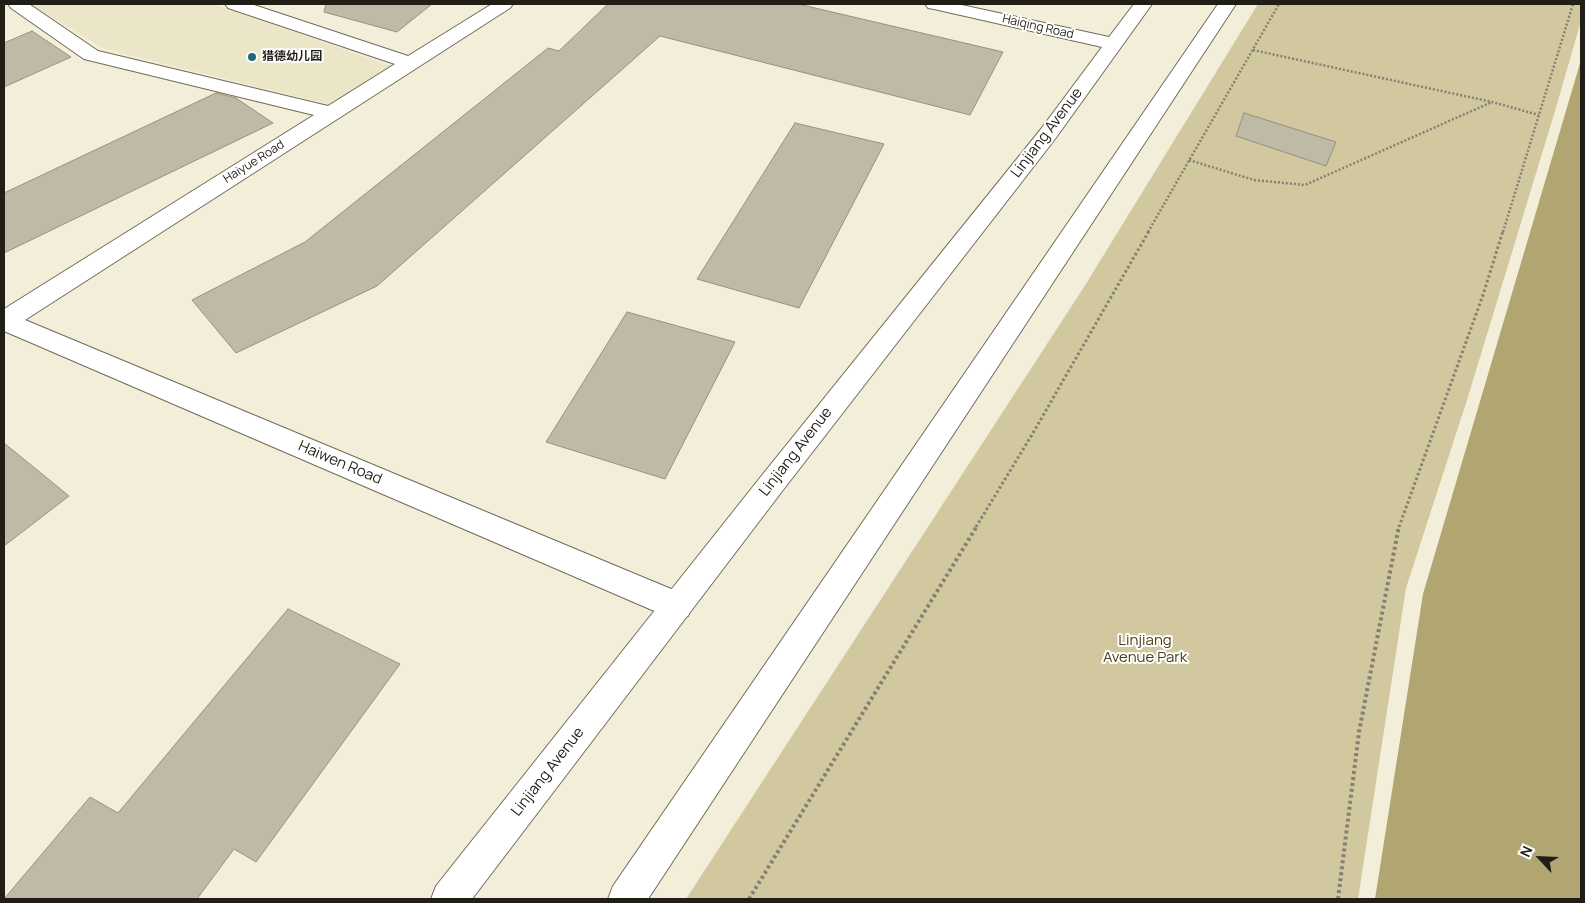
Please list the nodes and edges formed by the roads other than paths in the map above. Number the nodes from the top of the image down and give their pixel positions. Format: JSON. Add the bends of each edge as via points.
{"nodes":[{"id":1,"x":16,"y":4,"type":"edge"},
{"id":2,"x":234,"y":4,"type":"edge"},
{"id":3,"x":504,"y":4,"type":"edge"},
{"id":4,"x":934,"y":4,"type":"edge"},
{"id":5,"x":1143,"y":4,"type":"edge"},
{"id":6,"x":1227,"y":4,"type":"edge"},
{"id":7,"x":4,"y":9,"type":"edge"},
{"id":8,"x":1113,"y":44,"type":"junction"},
{"id":9,"x":410,"y":63,"type":"junction"},
{"id":10,"x":331,"y":113,"type":"junction"},
{"id":11,"x":4,"y":321,"type":"edge"},
{"id":12,"x":677,"y":606,"type":"junction"},
{"id":13,"x":449,"y":899,"type":"edge"},
{"id":14,"x":626,"y":899,"type":"edge"}],
"edges":[{"from":1,"to":7,"type":"main road"},
{"from":1,"to":10,"type":"main road","via":[[91,55]]},
{"from":2,"to":9,"type":"main road"},
{"from":3,"to":9,"type":"main road","name":"Haiyue Road"},
{"from":4,"to":8,"type":"main road","name":"Haiqing Road"},
{"from":5,"to":8,"type":"main road","name":"Linjiang Avenue"},
{"from":6,"to":14,"type":"main road"},
{"from":8,"to":12,"type":"main road","name":"Linjiang Avenue","via":[[1048,134]]},
{"from":9,"to":10,"type":"main road","name":"Haiyue Road"},
{"from":10,"to":11,"type":"main road","name":"Haiyue Road"},
{"from":11,"to":12,"type":"main road","name":"Haiwen Road"},
{"from":12,"to":13,"type":"main road","name":"Linjiang Avenue"}]}
